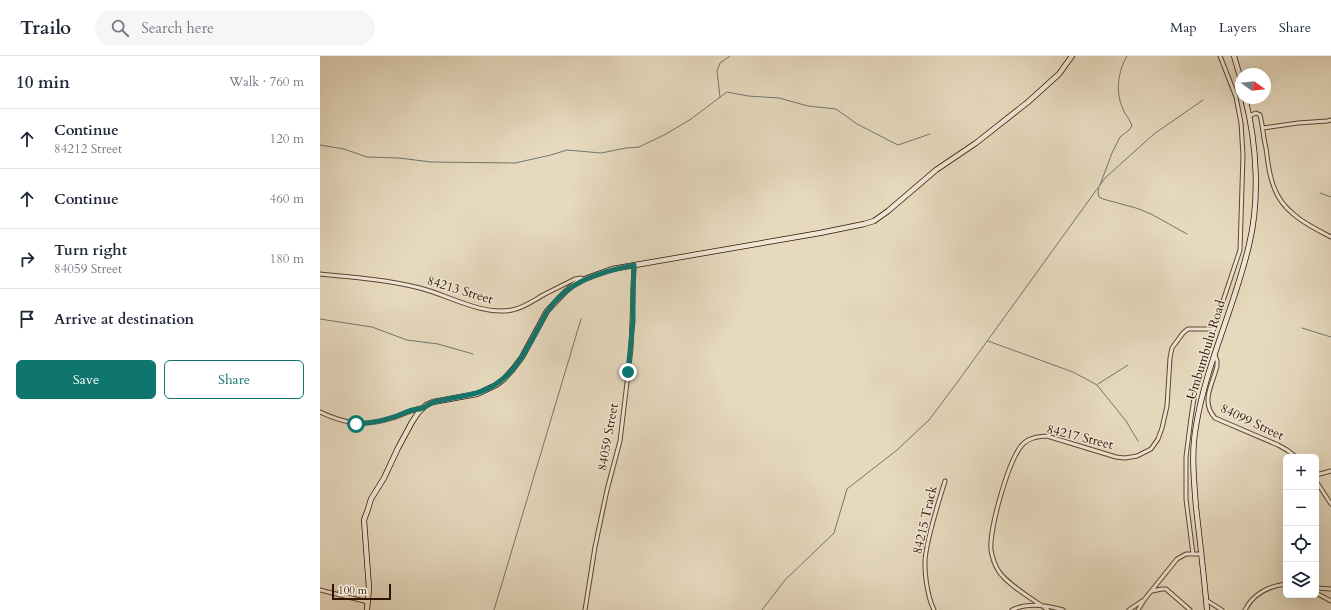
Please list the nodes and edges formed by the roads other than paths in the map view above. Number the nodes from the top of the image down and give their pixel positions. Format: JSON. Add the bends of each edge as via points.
{"nodes":[{"id":1,"x":1072,"y":56,"type":"edge"},
{"id":2,"x":1220,"y":56,"type":"edge"},
{"id":3,"x":1234,"y":56,"type":"edge"},
{"id":4,"x":1238,"y":68,"type":"edge"},
{"id":5,"x":1247,"y":104,"type":"edge"},
{"id":6,"x":1249,"y":116,"type":"junction"},
{"id":7,"x":1331,"y":120,"type":"edge"},
{"id":8,"x":1250,"y":122,"type":"junction"},
{"id":9,"x":1241,"y":123,"type":"junction"},
{"id":10,"x":1263,"y":128,"type":"junction"},
{"id":11,"x":1331,"y":237,"type":"edge"},
{"id":12,"x":1240,"y":250,"type":"junction"},
{"id":13,"x":1247,"y":252,"type":"junction"},
{"id":14,"x":634,"y":265,"type":"junction"},
{"id":15,"x":320,"y":274,"type":"edge"},
{"id":16,"x":587,"y":278,"type":"junction"},
{"id":17,"x":1212,"y":329,"type":"junction"},
{"id":18,"x":1215,"y":355,"type":"junction"},
{"id":19,"x":423,"y":408,"type":"junction"},
{"id":20,"x":320,"y":412,"type":"edge"},
{"id":21,"x":1292,"y":454,"type":"edge"},
{"id":22,"x":1331,"y":471,"type":"edge"},
{"id":23,"x":1319,"y":474,"type":"edge"},
{"id":24,"x":945,"y":481,"type":"dead end"},
{"id":25,"x":1319,"y":486,"type":"edge"},
{"id":26,"x":1331,"y":504,"type":"edge"},
{"id":27,"x":1193,"y":554,"type":"junction"},
{"id":28,"x":1201,"y":554,"type":"junction"},
{"id":29,"x":1283,"y":585,"type":"edge"},
{"id":30,"x":1319,"y":588,"type":"edge"},
{"id":31,"x":1331,"y":589,"type":"edge"},
{"id":32,"x":320,"y":590,"type":"edge"},
{"id":33,"x":1151,"y":591,"type":"junction"},
{"id":34,"x":1319,"y":594,"type":"edge"},
{"id":35,"x":1144,"y":600,"type":"junction"},
{"id":36,"x":1206,"y":600,"type":"junction"},
{"id":37,"x":1331,"y":600,"type":"edge"},
{"id":38,"x":368,"y":602,"type":"junction"},
{"id":39,"x":1041,"y":605,"type":"junction"},
{"id":40,"x":367,"y":610,"type":"edge"},
{"id":41,"x":585,"y":610,"type":"edge"},
{"id":42,"x":934,"y":610,"type":"edge"},
{"id":43,"x":1012,"y":610,"type":"edge"},
{"id":44,"x":1048,"y":610,"type":"edge"},
{"id":45,"x":1062,"y":610,"type":"edge"},
{"id":46,"x":1129,"y":610,"type":"edge"},
{"id":47,"x":1138,"y":610,"type":"edge"},
{"id":48,"x":1190,"y":610,"type":"edge"},
{"id":49,"x":1207,"y":610,"type":"edge"},
{"id":50,"x":1222,"y":610,"type":"edge"},
{"id":51,"x":1245,"y":610,"type":"edge"}],
"edges":[{"from":1,"to":14,"type":"street","via":[[1059,74],[1028,102],[976,143],[936,170],[874,221],[820,233]]},
{"from":2,"to":9,"type":"street","via":[[1236,97]]},
{"from":3,"to":4,"type":"street"},
{"from":5,"to":6,"type":"street","name":"Umbumbulu Road"},
{"from":6,"to":8,"type":"street","name":"Umbumbulu Road"},
{"from":6,"to":10,"type":"street","via":[[1256,113],[1260,115]]},
{"from":7,"to":10,"type":"street"},
{"from":8,"to":9,"type":"street"},
{"from":8,"to":13,"type":"street","name":"Umbumbulu Road","via":[[1254,143],[1255,212]]},
{"from":9,"to":12,"type":"street","via":[[1243,155]]},
{"from":10,"to":11,"type":"street","via":[[1268,164],[1278,196],[1294,214]]},
{"from":12,"to":13,"type":"street"},
{"from":12,"to":17,"type":"street"},
{"from":13,"to":18,"type":"street","name":"Umbumbulu Road"},
{"from":14,"to":16,"type":"street","via":[[612,269]]},
{"from":14,"to":41,"type":"street","name":"84059 Street","via":[[631,349],[620,441],[595,547]]},
{"from":15,"to":16,"type":"street","name":"84213 Street","via":[[421,288],[499,312],[527,305],[575,279]]},
{"from":16,"to":19,"type":"street","via":[[566,291],[547,311],[522,357],[504,379],[477,394],[432,402]]},
{"from":17,"to":27,"type":"street","via":[[1197,379],[1186,457],[1186,499]]},
{"from":17,"to":39,"type":"street","name":"84217 Street","via":[[1188,329],[1172,348],[1167,406],[1158,439],[1151,449],[1137,456],[1116,457],[1047,436],[1028,440],[1018,451],[998,501],[991,549],[1003,578]]},
{"from":18,"to":21,"type":"street","name":"84099 Street","via":[[1217,366],[1207,405],[1210,412],[1215,418],[1278,445]]},
{"from":18,"to":28,"type":"street","name":"Umbumbulu Road","via":[[1202,398],[1193,456]]},
{"from":19,"to":20,"type":"street","via":[[390,419],[356,424]]},
{"from":19,"to":38,"type":"street","via":[[398,448],[371,500],[364,520]]},
{"from":22,"to":23,"type":"street"},
{"from":24,"to":42,"type":"street","name":"84215 Track","via":[[925,554],[929,599]]},
{"from":25,"to":26,"type":"street"},
{"from":27,"to":28,"type":"street"},
{"from":27,"to":33,"type":"street","via":[[1186,554],[1177,559]]},
{"from":28,"to":36,"type":"street","name":"Umbumbulu Road"},
{"from":29,"to":51,"type":"street","via":[[1260,593],[1252,599]]},
{"from":30,"to":31,"type":"street"},
{"from":32,"to":38,"type":"street"},
{"from":33,"to":35,"type":"street"},
{"from":33,"to":48,"type":"street","via":[[1166,589]]},
{"from":34,"to":37,"type":"street"},
{"from":35,"to":46,"type":"street"},
{"from":35,"to":47,"type":"street"},
{"from":36,"to":49,"type":"street","name":"Umbumbulu Road"},
{"from":36,"to":50,"type":"street"},
{"from":38,"to":40,"type":"street"},
{"from":39,"to":43,"type":"street"},
{"from":39,"to":44,"type":"street","name":"84217 Street"},
{"from":39,"to":45,"type":"street"}]}
